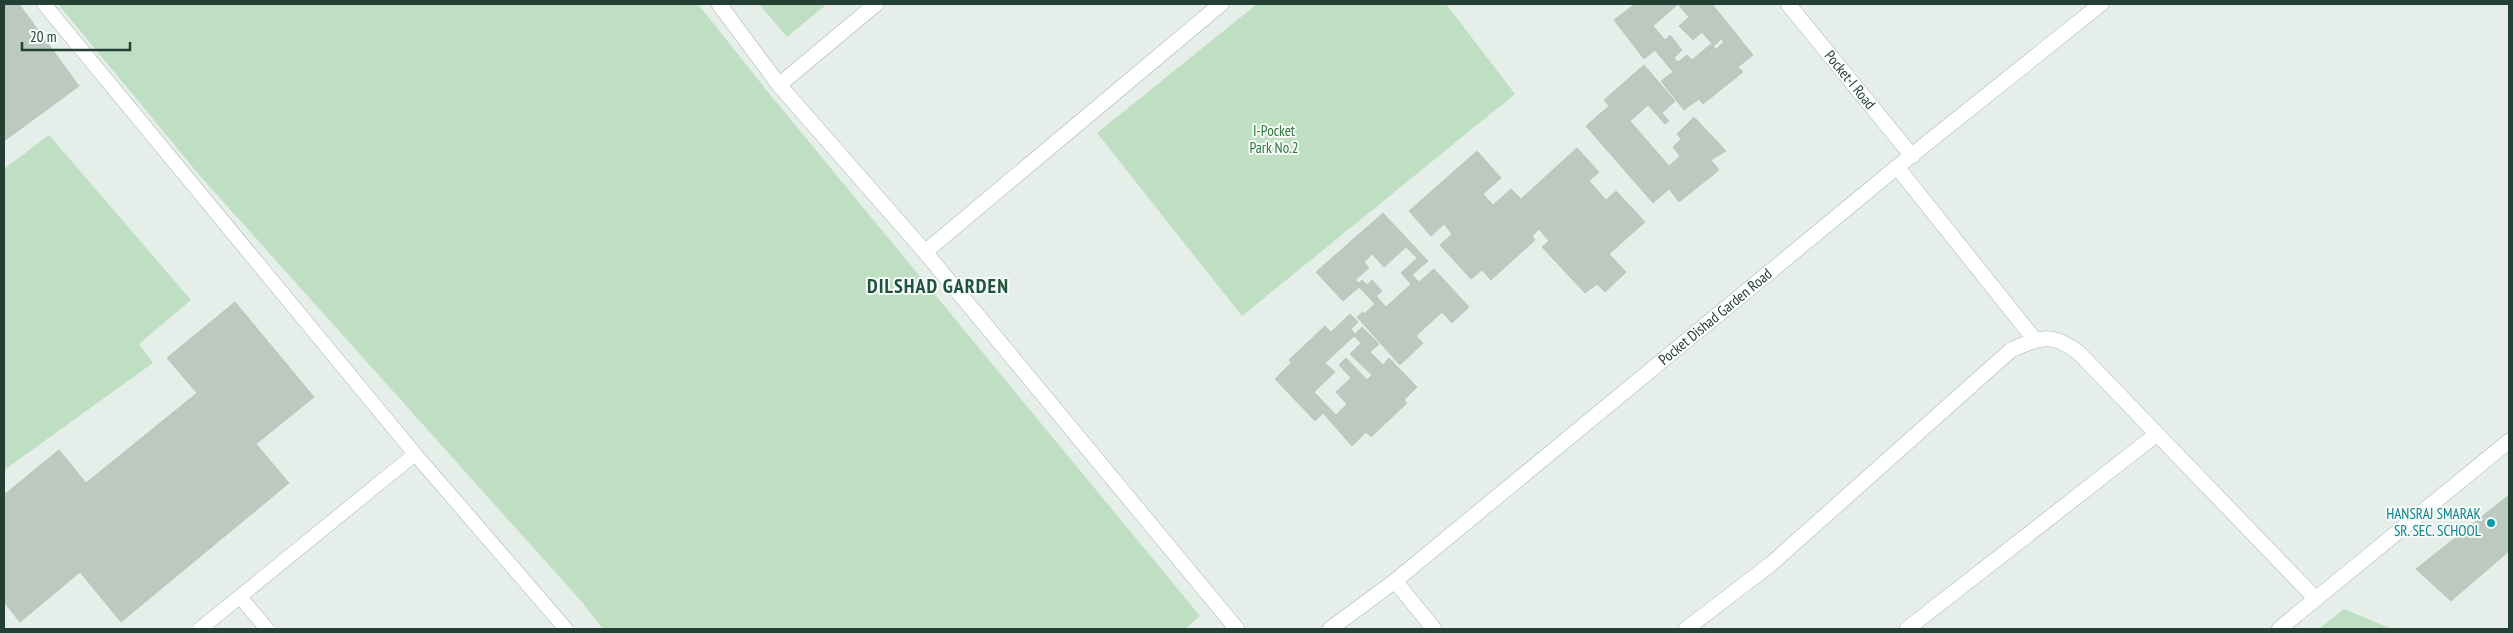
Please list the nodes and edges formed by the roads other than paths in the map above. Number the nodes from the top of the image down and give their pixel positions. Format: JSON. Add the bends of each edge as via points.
{"nodes":[{"id":1,"x":44,"y":4,"type":"edge"},
{"id":2,"x":719,"y":4,"type":"edge"},
{"id":3,"x":876,"y":4,"type":"edge"},
{"id":4,"x":1221,"y":4,"type":"edge"},
{"id":5,"x":1788,"y":4,"type":"edge"},
{"id":6,"x":2101,"y":4,"type":"edge"},
{"id":7,"x":779,"y":85,"type":"junction"},
{"id":8,"x":1912,"y":156,"type":"junction"},
{"id":9,"x":1896,"y":168,"type":"junction"},
{"id":10,"x":926,"y":252,"type":"junction"},
{"id":11,"x":2035,"y":340,"type":"junction"},
{"id":12,"x":2157,"y":434,"type":"junction"},
{"id":13,"x":2509,"y":441,"type":"edge"},
{"id":14,"x":415,"y":454,"type":"junction"},
{"id":15,"x":1395,"y":581,"type":"junction"},
{"id":16,"x":240,"y":597,"type":"junction"},
{"id":17,"x":2316,"y":599,"type":"junction"},
{"id":18,"x":200,"y":629,"type":"edge"},
{"id":19,"x":267,"y":629,"type":"edge"},
{"id":20,"x":566,"y":629,"type":"edge"},
{"id":21,"x":1237,"y":629,"type":"edge"},
{"id":22,"x":1330,"y":629,"type":"edge"},
{"id":23,"x":1434,"y":629,"type":"edge"},
{"id":24,"x":1686,"y":629,"type":"edge"},
{"id":25,"x":1907,"y":629,"type":"edge"},
{"id":26,"x":2279,"y":629,"type":"edge"}],
"edges":[{"from":1,"to":14,"type":"lane"},
{"from":2,"to":7,"type":"street"},
{"from":3,"to":7,"type":"street"},
{"from":4,"to":10,"type":"street"},
{"from":5,"to":8,"type":"street","name":"Pocket-I Road"},
{"from":6,"to":8,"type":"street","name":"Pocket Dishad Garden Road"},
{"from":7,"to":10,"type":"street"},
{"from":8,"to":9,"type":"street","name":"Pocket Dishad Garden Road"},
{"from":9,"to":11,"type":"street"},
{"from":9,"to":15,"type":"street","name":"Pocket Dishad Garden Road"},
{"from":10,"to":21,"type":"street"},
{"from":11,"to":12,"type":"street","via":[[2064,341]]},
{"from":11,"to":24,"type":"street","via":[[2011,350],[1771,564]]},
{"from":12,"to":17,"type":"street"},
{"from":12,"to":25,"type":"street"},
{"from":13,"to":17,"type":"street"},
{"from":14,"to":16,"type":"lane"},
{"from":14,"to":20,"type":"lane"},
{"from":15,"to":22,"type":"street","name":"Pocket Dishad Garden Road"},
{"from":15,"to":23,"type":"street"},
{"from":16,"to":18,"type":"lane"},
{"from":16,"to":19,"type":"lane"},
{"from":17,"to":26,"type":"street"}]}
